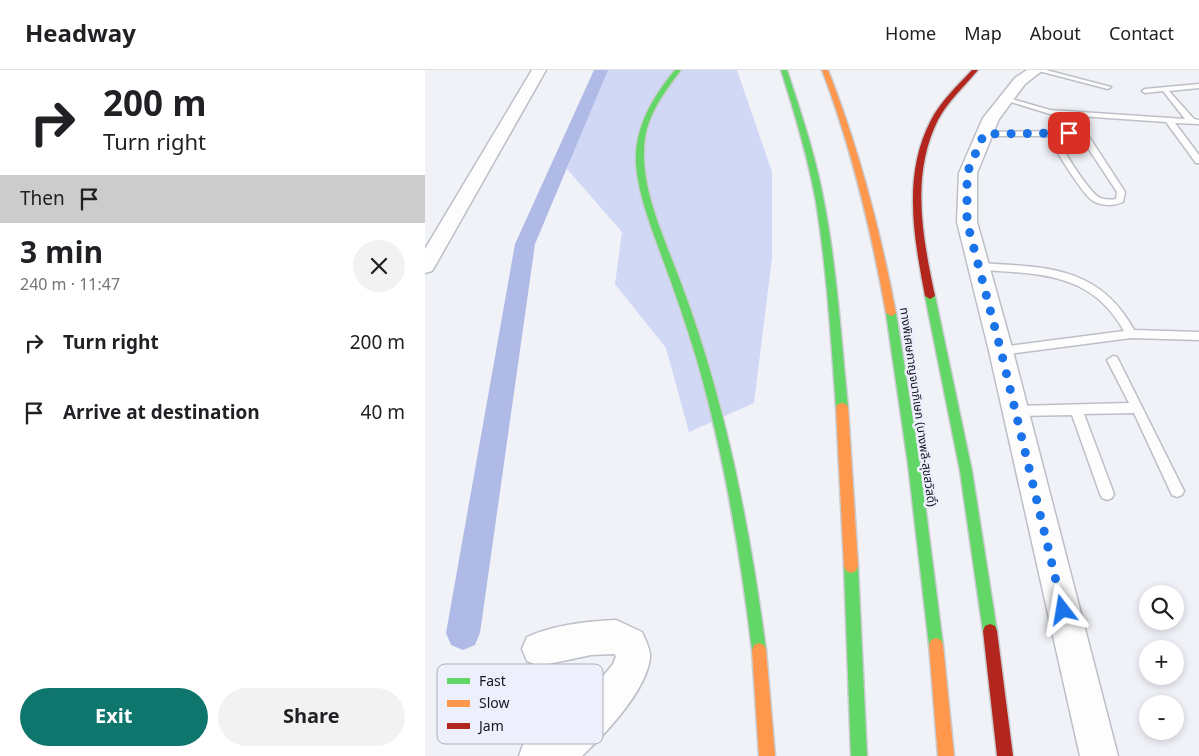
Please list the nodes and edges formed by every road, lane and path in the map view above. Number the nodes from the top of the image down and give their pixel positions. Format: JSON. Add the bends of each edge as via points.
{"nodes":[{"id":1,"x":539,"y":70,"type":"edge"},
{"id":2,"x":678,"y":70,"type":"edge"},
{"id":3,"x":784,"y":70,"type":"edge"},
{"id":4,"x":825,"y":70,"type":"edge"},
{"id":5,"x":975,"y":70,"type":"edge"},
{"id":6,"x":1037,"y":70,"type":"edge"},
{"id":7,"x":1199,"y":86,"type":"edge"},
{"id":8,"x":1108,"y":87,"type":"dead end"},
{"id":9,"x":1165,"y":90,"type":"junction"},
{"id":10,"x":1145,"y":91,"type":"dead end"},
{"id":11,"x":1005,"y":99,"type":"junction"},
{"id":12,"x":1168,"y":119,"type":"junction"},
{"id":13,"x":1195,"y":121,"type":"edge"},
{"id":14,"x":984,"y":134,"type":"junction"},
{"id":15,"x":1051,"y":134,"type":"junction"},
{"id":16,"x":1199,"y":161,"type":"edge"},
{"id":17,"x":452,"y":217,"type":"junction"},
{"id":18,"x":425,"y":224,"type":"edge"},
{"id":19,"x":428,"y":255,"type":"edge"},
{"id":20,"x":978,"y":266,"type":"junction"},
{"id":21,"x":1131,"y":334,"type":"junction"},
{"id":22,"x":1199,"y":336,"type":"edge"},
{"id":23,"x":1001,"y":351,"type":"junction"},
{"id":24,"x":1113,"y":360,"type":"dead end"},
{"id":25,"x":1138,"y":408,"type":"junction"},
{"id":26,"x":1076,"y":409,"type":"junction"},
{"id":27,"x":1015,"y":411,"type":"junction"},
{"id":28,"x":1177,"y":491,"type":"dead end"},
{"id":29,"x":1107,"y":494,"type":"dead end"},
{"id":30,"x":539,"y":649,"type":"dead end"},
{"id":31,"x":603,"y":705,"type":"edge"},
{"id":32,"x":566,"y":744,"type":"edge"},
{"id":33,"x":538,"y":756,"type":"edge"},
{"id":34,"x":767,"y":756,"type":"edge"},
{"id":35,"x":859,"y":756,"type":"edge"},
{"id":36,"x":946,"y":756,"type":"edge"},
{"id":37,"x":1005,"y":756,"type":"edge"},
{"id":38,"x":1099,"y":756,"type":"edge"}],
"edges":[{"from":1,"to":17,"type":"street"},
{"from":2,"to":34,"type":"highway","via":[[665,84],[642,125],[640,164],[649,209],[705,372],[728,461],[749,564]]},
{"from":3,"to":35,"type":"highway","via":[[805,131],[820,201],[832,288],[846,460]]},
{"from":4,"to":36,"type":"highway","name":"ทางพิเศษกาญจนาภิเษก (บางพลี-สุขสวัสดิ์)","via":[[848,129],[871,212],[894,328],[938,657]]},
{"from":5,"to":37,"type":"highway","via":[[957,86],[933,121],[924,141],[915,196],[921,254],[979,545]]},
{"from":6,"to":8,"type":"lane"},
{"from":6,"to":11,"type":"street","via":[[1020,81]]},
{"from":7,"to":9,"type":"lane"},
{"from":9,"to":10,"type":"lane"},
{"from":9,"to":13,"type":"lane"},
{"from":11,"to":12,"type":"lane","via":[[1050,112]]},
{"from":11,"to":14,"type":"street"},
{"from":12,"to":13,"type":"lane"},
{"from":12,"to":16,"type":"lane"},
{"from":14,"to":15,"type":"lane"},
{"from":14,"to":20,"type":"street","via":[[967,173],[967,222]]},
{"from":15,"to":15,"type":"lane","via":[[1061,154],[1094,198],[1109,203],[1120,200],[1121,192],[1085,137],[1069,133]]},
{"from":17,"to":18,"type":"street"},
{"from":17,"to":19,"type":"street"},
{"from":20,"to":21,"type":"lane","via":[[1044,271],[1069,277],[1095,290],[1115,308]]},
{"from":20,"to":23,"type":"street"},
{"from":21,"to":22,"type":"lane"},
{"from":21,"to":23,"type":"lane"},
{"from":23,"to":27,"type":"street"},
{"from":24,"to":25,"type":"lane"},
{"from":25,"to":26,"type":"lane"},
{"from":25,"to":28,"type":"lane"},
{"from":26,"to":27,"type":"lane"},
{"from":26,"to":29,"type":"lane"},
{"from":27,"to":38,"type":"street"},
{"from":30,"to":31,"type":"street","via":[[616,636],[630,644],[633,656],[628,674]]},
{"from":32,"to":33,"type":"street","via":[[559,750]]}]}
